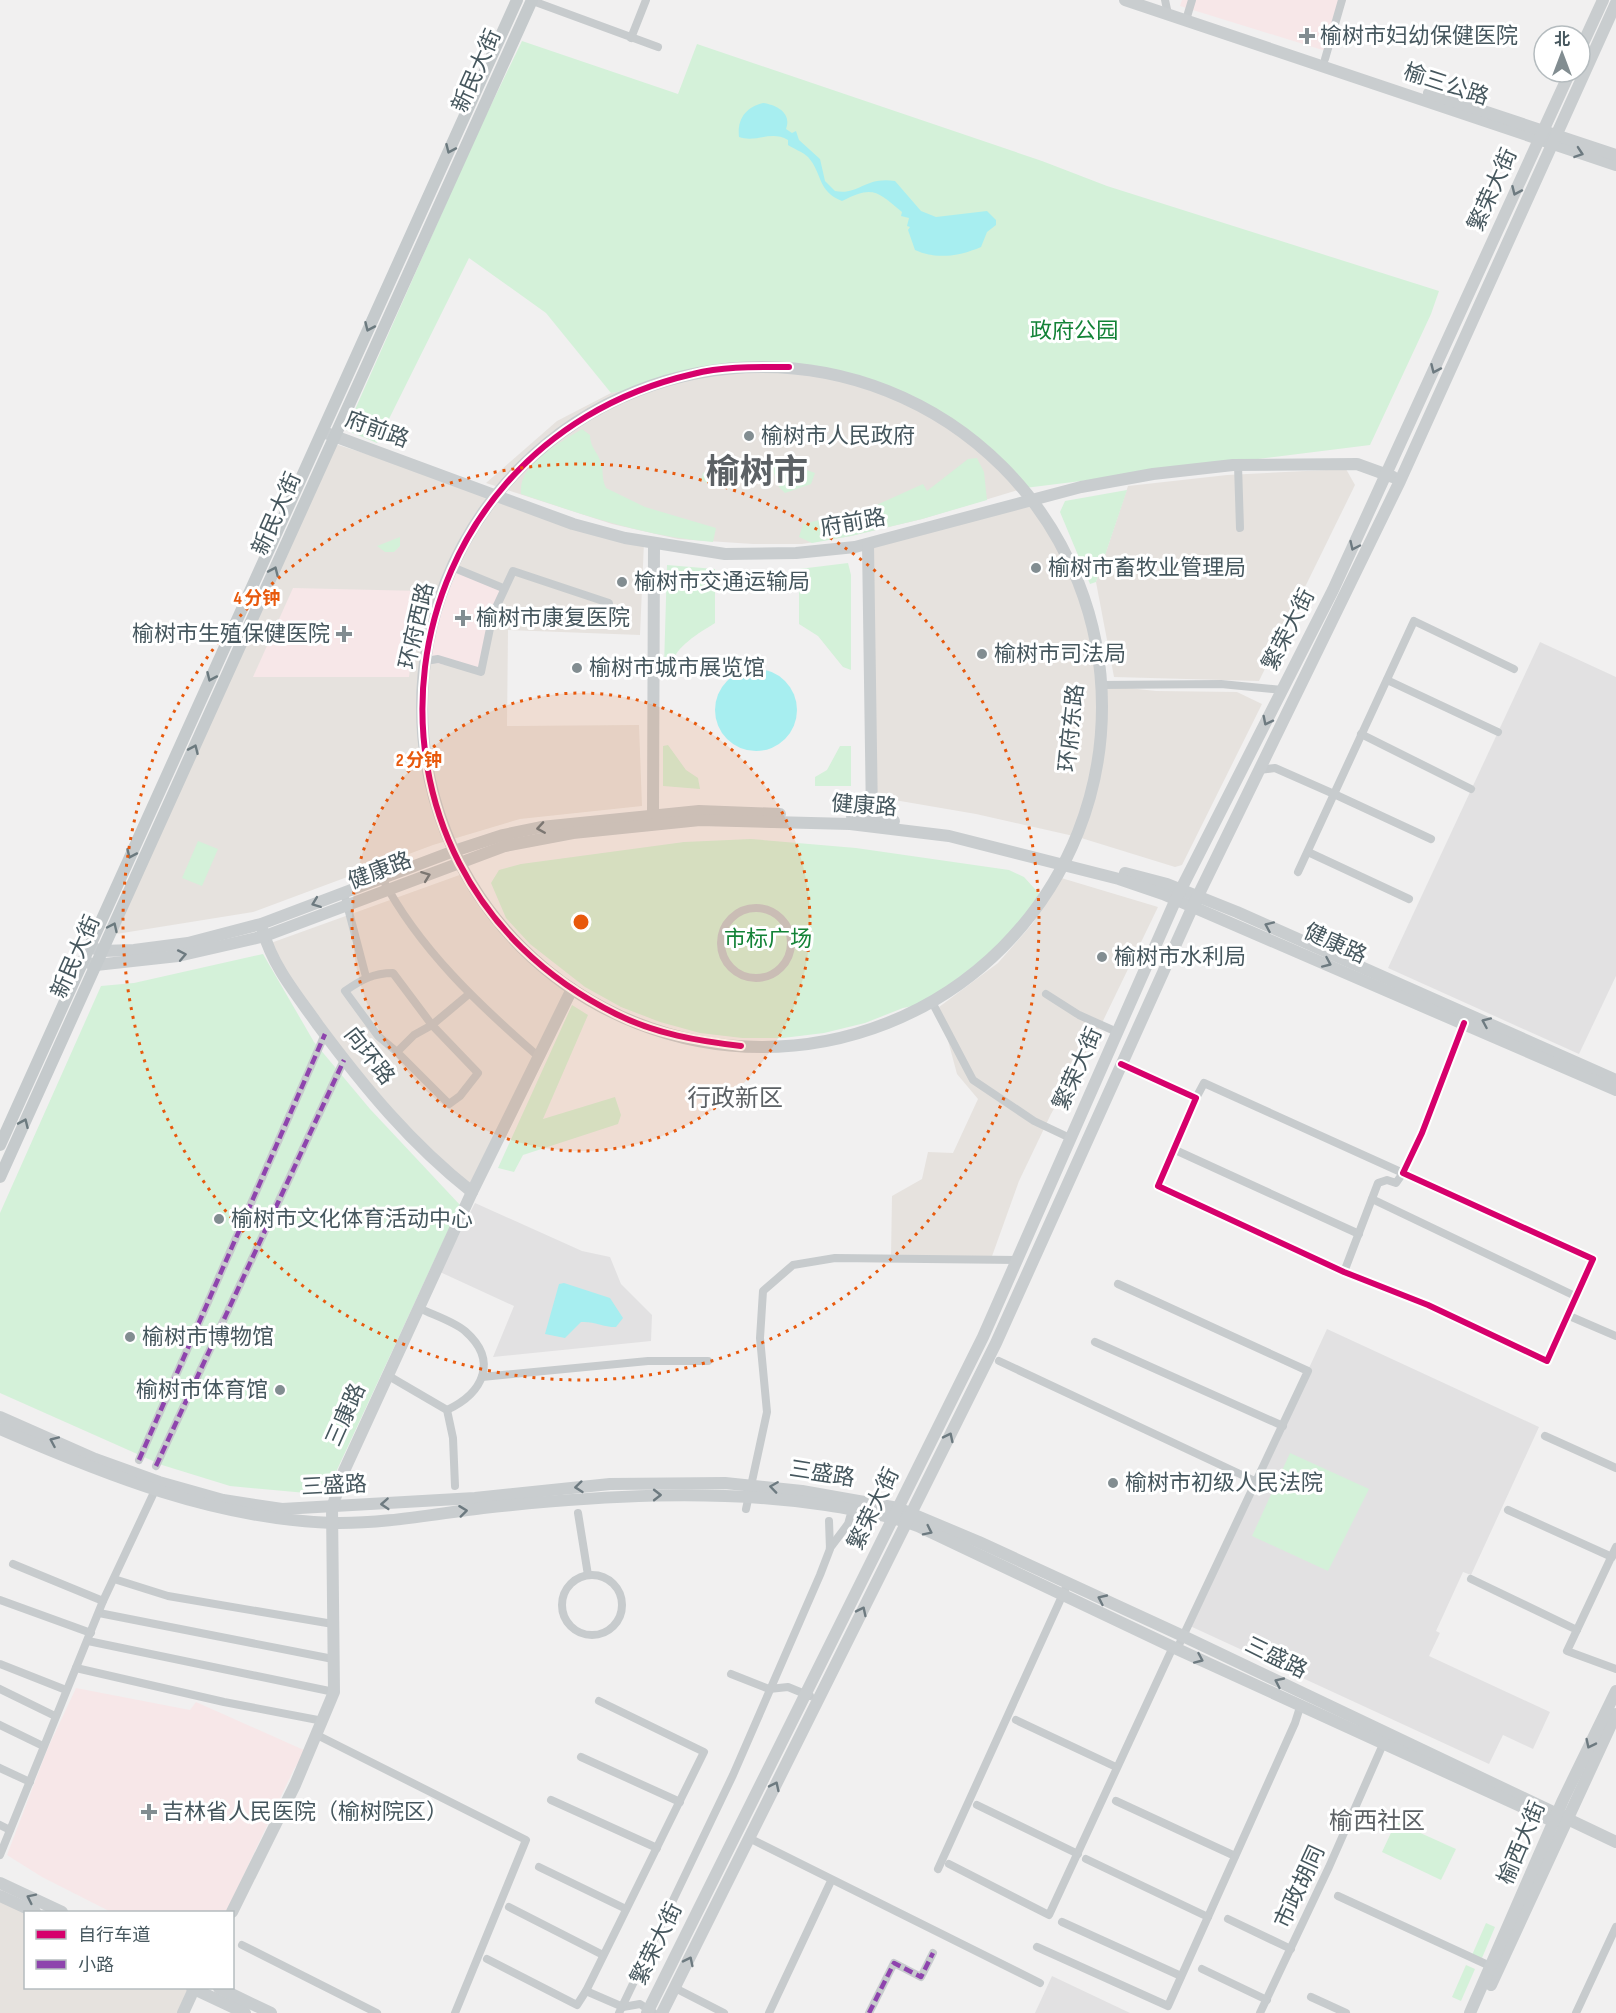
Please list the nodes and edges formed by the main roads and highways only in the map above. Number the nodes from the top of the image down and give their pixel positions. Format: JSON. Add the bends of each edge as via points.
{"nodes":[{"id":1,"x":517,"y":0,"type":"edge"},
{"id":2,"x":531,"y":0,"type":"edge"},
{"id":3,"x":1125,"y":0,"type":"edge"},
{"id":4,"x":1148,"y":0,"type":"edge"},
{"id":5,"x":1603,"y":0,"type":"edge"},
{"id":6,"x":1616,"y":3,"type":"edge"},
{"id":7,"x":1166,"y":7,"type":"edge"},
{"id":8,"x":1187,"y":17,"type":"junction"},
{"id":9,"x":1592,"y":24,"type":"edge"},
{"id":10,"x":1566,"y":84,"type":"edge"},
{"id":11,"x":1548,"y":136,"type":"junction"},
{"id":12,"x":1616,"y":154,"type":"edge"},
{"id":13,"x":1616,"y":165,"type":"edge"},
{"id":14,"x":789,"y":367,"type":"joint"},
{"id":15,"x":322,"y":431,"type":"junction"},
{"id":16,"x":335,"y":437,"type":"junction"},
{"id":17,"x":1388,"y":474,"type":"junction"},
{"id":18,"x":1400,"y":481,"type":"junction"},
{"id":19,"x":495,"y":495,"type":"junction"},
{"id":20,"x":1034,"y":499,"type":"junction"},
{"id":21,"x":654,"y":544,"type":"junction"},
{"id":22,"x":868,"y":544,"type":"junction"},
{"id":23,"x":653,"y":815,"type":"junction"},
{"id":24,"x":872,"y":818,"type":"junction"},
{"id":25,"x":454,"y":851,"type":"junction"},
{"id":26,"x":1067,"y":861,"type":"junction"},
{"id":27,"x":460,"y":863,"type":"junction"},
{"id":28,"x":1179,"y":895,"type":"junction"},
{"id":29,"x":1195,"y":901,"type":"junction"},
{"id":30,"x":263,"y":930,"type":"junction"},
{"id":31,"x":89,"y":947,"type":"junction"},
{"id":32,"x":102,"y":951,"type":"junction"},
{"id":33,"x":82,"y":960,"type":"junction"},
{"id":34,"x":96,"y":965,"type":"junction"},
{"id":35,"x":573,"y":989,"type":"junction"},
{"id":36,"x":741,"y":1047,"type":"joint"},
{"id":37,"x":1616,"y":1080,"type":"edge"},
{"id":38,"x":1616,"y":1090,"type":"edge"},
{"id":39,"x":0,"y":1145,"type":"edge"},
{"id":40,"x":0,"y":1177,"type":"edge"},
{"id":41,"x":472,"y":1192,"type":"junction"},
{"id":42,"x":0,"y":1417,"type":"edge"},
{"id":43,"x":0,"y":1429,"type":"edge"},
{"id":44,"x":157,"y":1486,"type":"junction"},
{"id":45,"x":749,"y":1490,"type":"junction"},
{"id":46,"x":332,"y":1508,"type":"junction"},
{"id":47,"x":896,"y":1513,"type":"junction"},
{"id":48,"x":909,"y":1517,"type":"junction"},
{"id":49,"x":331,"y":1523,"type":"junction"},
{"id":50,"x":1065,"y":1588,"type":"junction"},
{"id":51,"x":1616,"y":1691,"type":"edge"},
{"id":52,"x":1616,"y":1714,"type":"edge"},
{"id":53,"x":1561,"y":1820,"type":"junction"},
{"id":54,"x":1616,"y":1842,"type":"edge"},
{"id":55,"x":1616,"y":1851,"type":"edge"},
{"id":56,"x":0,"y":1883,"type":"edge"},
{"id":57,"x":0,"y":1896,"type":"edge"},
{"id":58,"x":33,"y":1911,"type":"edge"},
{"id":59,"x":60,"y":1911,"type":"edge"},
{"id":60,"x":232,"y":1911,"type":"edge"},
{"id":61,"x":193,"y":1989,"type":"edge"},
{"id":62,"x":195,"y":1989,"type":"edge"},
{"id":63,"x":221,"y":1989,"type":"edge"},
{"id":64,"x":650,"y":2012,"type":"edge"},
{"id":65,"x":183,"y":2013,"type":"edge"},
{"id":66,"x":245,"y":2013,"type":"edge"},
{"id":67,"x":272,"y":2013,"type":"edge"},
{"id":68,"x":663,"y":2013,"type":"edge"},
{"id":69,"x":1470,"y":2013,"type":"edge"},
{"id":70,"x":1478,"y":2013,"type":"edge"}],
"edges":[{"from":1,"to":15,"type":"main road","name":"新民大街","one_way":true},
{"from":2,"to":16,"type":"main road","name":"新民大街"},
{"from":3,"to":7,"type":"main road","name":"榆三公路"},
{"from":4,"to":7,"type":"main road","name":"榆三公路"},
{"from":5,"to":9,"type":"main road"},
{"from":6,"to":11,"type":"main road"},
{"from":7,"to":8,"type":"main road","name":"榆三公路"},
{"from":8,"to":11,"type":"main road","name":"榆三公路"},
{"from":8,"to":11,"type":"main road","name":"榆三公路","via":[[1325,59]]},
{"from":10,"to":11,"type":"main road"},
{"from":11,"to":12,"type":"main road","name":"榆三公路"},
{"from":11,"to":13,"type":"main road","name":"榆三公路","one_way":true},
{"from":11,"to":17,"type":"main road","name":"繁荣大街","one_way":true},
{"from":11,"to":18,"type":"main road","name":"繁荣大街"},
{"from":14,"to":19,"type":"main road","name":"环府西路","via":[[694,373],[625,396],[564,430]]},
{"from":14,"to":20,"type":"main road","name":"环府东路","via":[[836,374],[882,387],[926,407],[1002,463]]},
{"from":15,"to":16,"type":"main road","name":"府前路"},
{"from":15,"to":31,"type":"main road","name":"新民大街","one_way":true},
{"from":16,"to":19,"type":"main road","name":"府前路"},
{"from":32,"to":16,"type":"main road","name":"新民大街","one_way":true},
{"from":17,"to":18,"type":"main road","name":"府前路"},
{"from":17,"to":20,"type":"main road","name":"府前路","via":[[1357,464],[1238,465],[1153,474]]},
{"from":17,"to":28,"type":"main road","name":"繁荣大街","one_way":true},
{"from":18,"to":29,"type":"main road","name":"繁荣大街"},
{"from":19,"to":21,"type":"main road","name":"府前路","via":[[573,524]]},
{"from":19,"to":25,"type":"main road","name":"环府西路","via":[[452,567],[432,621],[425,661],[421,714],[426,761],[436,807]]},
{"from":20,"to":22,"type":"main road","name":"府前路"},
{"from":20,"to":26,"type":"main road","name":"环府东路","via":[[1055,533],[1080,589],[1096,646],[1100,685],[1083,815]]},
{"from":21,"to":22,"type":"main road","name":"府前路","via":[[725,554]]},
{"from":21,"to":23,"type":"main road"},
{"from":22,"to":24,"type":"main road"},
{"from":23,"to":24,"type":"main road","name":"健康路","via":[[699,811]]},
{"from":23,"to":25,"type":"main road","name":"健康路","one_way":true,"via":[[541,827]]},
{"from":24,"to":26,"type":"main road","name":"健康路","via":[[948,830]]},
{"from":25,"to":27,"type":"main road","name":"环府西路"},
{"from":25,"to":30,"type":"main road","name":"健康路","one_way":true,"via":[[344,893]]},
{"from":26,"to":27,"type":"main road","name":"健康路","via":[[905,830],[850,824],[700,820],[573,833],[505,846]]},
{"from":26,"to":28,"type":"main road","name":"健康路"},
{"from":26,"to":36,"type":"main road","name":"环府东路","via":[[1038,909],[1011,941],[979,970],[932,1002],[867,1031],[826,1041],[784,1047]]},
{"from":30,"to":27,"type":"main road","name":"健康路","one_way":true,"via":[[348,905]]},
{"from":27,"to":35,"type":"main road","name":"环府西路","via":[[513,939]]},
{"from":28,"to":29,"type":"main road","name":"健康路"},
{"from":28,"to":47,"type":"main road","name":"繁荣大街","via":[[983,1337]]},
{"from":37,"to":29,"type":"main road","name":"健康路","one_way":true},
{"from":29,"to":38,"type":"main road","name":"健康路","one_way":true},
{"from":48,"to":29,"type":"main road","name":"繁荣大街","one_way":true,"via":[[996,1343]]},
{"from":30,"to":32,"type":"main road","name":"健康路","via":[[188,943]]},
{"from":34,"to":30,"type":"main road","name":"健康路","one_way":true,"via":[[178,956]]},
{"from":30,"to":41,"type":"main road","name":"向环路","via":[[281,974],[344,1060],[393,1120]]},
{"from":31,"to":32,"type":"main road","name":"健康路"},
{"from":31,"to":33,"type":"main road","name":"新民大街"},
{"from":32,"to":34,"type":"main road","name":"新民大街"},
{"from":33,"to":34,"type":"main road","name":"健康路"},
{"from":33,"to":39,"type":"main road","name":"新民大街"},
{"from":40,"to":34,"type":"main road","name":"新民大街","one_way":true},
{"from":35,"to":36,"type":"main road","name":"环府西路","via":[[618,1015],[657,1031]]},
{"from":35,"to":41,"type":"main road","name":"三康路"},
{"from":41,"to":46,"type":"main road","name":"三康路","via":[[344,1471]]},
{"from":44,"to":42,"type":"main road","name":"三盛路","one_way":true},
{"from":43,"to":44,"type":"main road","via":[[119,1479]]},
{"from":44,"to":46,"type":"main road","name":"三盛路","via":[[282,1509]]},
{"from":44,"to":49,"type":"main road","via":[[200,1504]]},
{"from":45,"to":46,"type":"main road","name":"三盛路","one_way":true,"via":[[610,1484]]},
{"from":47,"to":45,"type":"main road","name":"三盛路","one_way":true},
{"from":45,"to":47,"type":"main road","name":"三盛路","via":[[852,1510]]},
{"from":49,"to":45,"type":"main road","one_way":true},
{"from":46,"to":49,"type":"main road","name":"三康路"},
{"from":47,"to":48,"type":"main road","name":"三盛路"},
{"from":47,"to":64,"type":"main road","name":"繁荣大街"},
{"from":48,"to":50,"type":"main road","name":"三盛路"},
{"from":68,"to":48,"type":"main road","name":"繁荣大街","one_way":true},
{"from":49,"to":60,"type":"main road","name":"三康路","via":[[334,1692]]},
{"from":53,"to":50,"type":"main road","name":"三盛路","one_way":true,"via":[[1183,1636]]},
{"from":50,"to":53,"type":"main road","name":"三盛路","one_way":true,"via":[[1175,1648]]},
{"from":51,"to":53,"type":"main road","name":"榆西大街","one_way":true},
{"from":52,"to":53,"type":"main road","name":"榆西大街"},
{"from":53,"to":54,"type":"main road","name":"三盛路"},
{"from":53,"to":55,"type":"main road","name":"三盛路"},
{"from":53,"to":69,"type":"main road","name":"榆西大街"},
{"from":53,"to":70,"type":"main road","name":"榆西大街"},
{"from":59,"to":56,"type":"main road","one_way":true},
{"from":57,"to":58,"type":"main road"},
{"from":61,"to":65,"type":"main road"},
{"from":62,"to":66,"type":"main road"},
{"from":63,"to":67,"type":"main road"}]}
